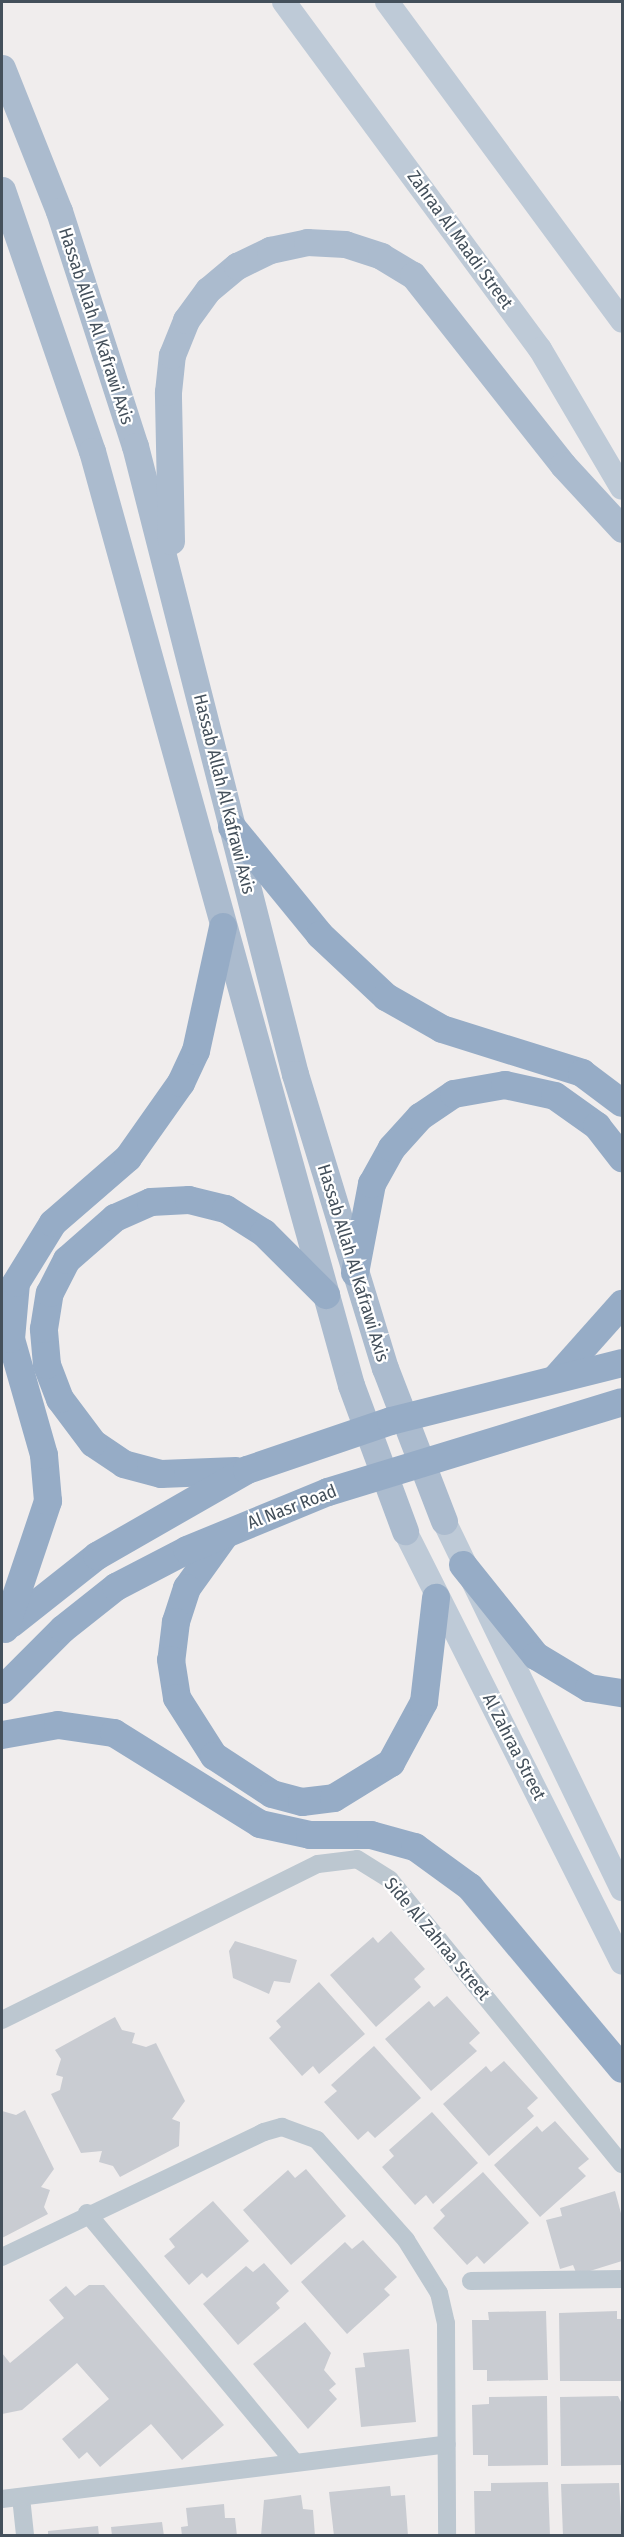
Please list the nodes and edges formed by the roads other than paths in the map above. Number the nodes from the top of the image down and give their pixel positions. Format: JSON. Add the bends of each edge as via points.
{"nodes":[{"id":1,"x":284,"y":2,"type":"edge"},
{"id":2,"x":387,"y":2,"type":"edge"},
{"id":3,"x":2,"y":68,"type":"edge"},
{"id":4,"x":2,"y":190,"type":"edge"},
{"id":5,"x":622,"y":321,"type":"edge"},
{"id":6,"x":622,"y":488,"type":"edge"},
{"id":7,"x":622,"y":529,"type":"edge"},
{"id":8,"x":172,"y":584,"type":"junction"},
{"id":9,"x":232,"y":827,"type":"junction"},
{"id":10,"x":223,"y":927,"type":"junction"},
{"id":11,"x":622,"y":1103,"type":"edge"},
{"id":12,"x":622,"y":1158,"type":"edge"},
{"id":13,"x":355,"y":1273,"type":"junction"},
{"id":14,"x":326,"y":1295,"type":"junction"},
{"id":15,"x":622,"y":1304,"type":"edge"},
{"id":16,"x":622,"y":1363,"type":"edge"},
{"id":17,"x":557,"y":1377,"type":"junction"},
{"id":18,"x":622,"y":1402,"type":"edge"},
{"id":19,"x":247,"y":1470,"type":"junction"},
{"id":20,"x":444,"y":1521,"type":"joint"},
{"id":21,"x":405,"y":1531,"type":"joint"},
{"id":22,"x":227,"y":1532,"type":"junction"},
{"id":23,"x":463,"y":1565,"type":"junction"},
{"id":24,"x":436,"y":1598,"type":"junction"},
{"id":25,"x":3,"y":1631,"type":"edge"},
{"id":26,"x":2,"y":1690,"type":"edge"},
{"id":27,"x":622,"y":1693,"type":"edge"},
{"id":28,"x":2,"y":1735,"type":"edge"},
{"id":29,"x":622,"y":1889,"type":"edge"},
{"id":30,"x":622,"y":1963,"type":"edge"},
{"id":31,"x":2,"y":2020,"type":"edge"},
{"id":32,"x":622,"y":2069,"type":"edge"},
{"id":33,"x":622,"y":2164,"type":"edge"},
{"id":34,"x":87,"y":2213,"type":"junction"},
{"id":35,"x":2,"y":2257,"type":"edge"},
{"id":36,"x":622,"y":2279,"type":"edge"},
{"id":37,"x":471,"y":2281,"type":"dead end"},
{"id":38,"x":447,"y":2445,"type":"junction"},
{"id":39,"x":295,"y":2463,"type":"junction"},
{"id":40,"x":21,"y":2497,"type":"junction"},
{"id":41,"x":2,"y":2499,"type":"edge"},
{"id":42,"x":25,"y":2535,"type":"edge"},
{"id":43,"x":447,"y":2535,"type":"edge"}],
"edges":[{"from":1,"to":6,"type":"main road","name":"Zahraa Al Maadi Street","via":[[540,349]]},
{"from":2,"to":5,"type":"main road"},
{"from":3,"to":8,"type":"main road","name":"Hassab Allah Al Kafrawi Axis","via":[[59,211],[135,446]]},
{"from":4,"to":10,"type":"main road","name":"Hassab Allah Al Kafrawi Axis","via":[[92,451]]},
{"from":7,"to":8,"type":"main road","via":[[563,465],[412,275],[363,250],[307,242],[270,250],[237,266],[208,290],[186,320],[172,355],[168,392]]},
{"from":8,"to":9,"type":"main road","name":"Hassab Allah Al Kafrawi Axis"},
{"from":9,"to":11,"type":"highway","via":[[320,935],[386,997],[442,1029],[582,1073]]},
{"from":9,"to":13,"type":"main road","name":"Hassab Allah Al Kafrawi Axis","via":[[296,1074]]},
{"from":10,"to":14,"type":"main road","name":"Hassab Allah Al Kafrawi Axis"},
{"from":10,"to":25,"type":"highway","via":[[196,1051],[181,1083],[128,1158],[54,1223],[16,1283],[11,1339],[44,1455],[48,1501],[25,1585]]},
{"from":12,"to":13,"type":"highway","via":[[597,1126],[555,1096],[505,1085],[454,1094],[420,1117],[387,1157],[361,1224]]},
{"from":13,"to":20,"type":"main road","name":"Hassab Allah Al Kafrawi Axis","via":[[385,1368]]},
{"from":14,"to":19,"type":"highway","via":[[264,1233],[226,1209],[189,1200],[151,1202],[115,1218],[68,1260],[50,1293],[44,1329],[47,1365],[60,1399],[93,1443],[124,1464],[161,1474]]},
{"from":14,"to":21,"type":"main road","name":"Hassab Allah Al Kafrawi Axis","via":[[351,1385]]},
{"from":15,"to":17,"type":"highway"},
{"from":16,"to":17,"type":"highway"},
{"from":17,"to":19,"type":"highway","via":[[391,1421]]},
{"from":18,"to":22,"type":"highway","name":"Al Nasr Road","via":[[327,1492]]},
{"from":19,"to":25,"type":"highway","via":[[97,1556]]},
{"from":20,"to":23,"type":"main road","name":"Al Zahraa Street"},
{"from":21,"to":24,"type":"main road","name":"Al Zahraa Street"},
{"from":22,"to":24,"type":"highway","via":[[187,1588],[176,1622],[171,1660],[177,1698],[214,1756],[272,1794],[302,1802],[334,1798],[391,1763],[424,1702]]},
{"from":22,"to":26,"type":"highway","name":"Al Nasr Road","via":[[116,1587],[63,1629]]},
{"from":23,"to":27,"type":"highway","via":[[536,1656],[589,1688]]},
{"from":23,"to":29,"type":"main road","name":"Al Zahraa Street"},
{"from":24,"to":30,"type":"main road","name":"Al Zahraa Street"},
{"from":28,"to":32,"type":"highway","via":[[58,1725],[114,1733],[260,1824],[310,1835],[371,1834],[435,1858],[470,1887]]},
{"from":31,"to":33,"type":"street","name":"Side Al Zahraa Street","via":[[318,1864],[357,1859],[390,1880]]},
{"from":34,"to":35,"type":"street"},
{"from":34,"to":38,"type":"street","via":[[264,2132],[282,2127],[317,2140],[406,2240],[439,2293],[446,2323]]},
{"from":34,"to":39,"type":"street"},
{"from":36,"to":37,"type":"street"},
{"from":38,"to":39,"type":"street"},
{"from":38,"to":43,"type":"street"},
{"from":39,"to":40,"type":"street"},
{"from":40,"to":41,"type":"street"},
{"from":40,"to":42,"type":"street"}]}
